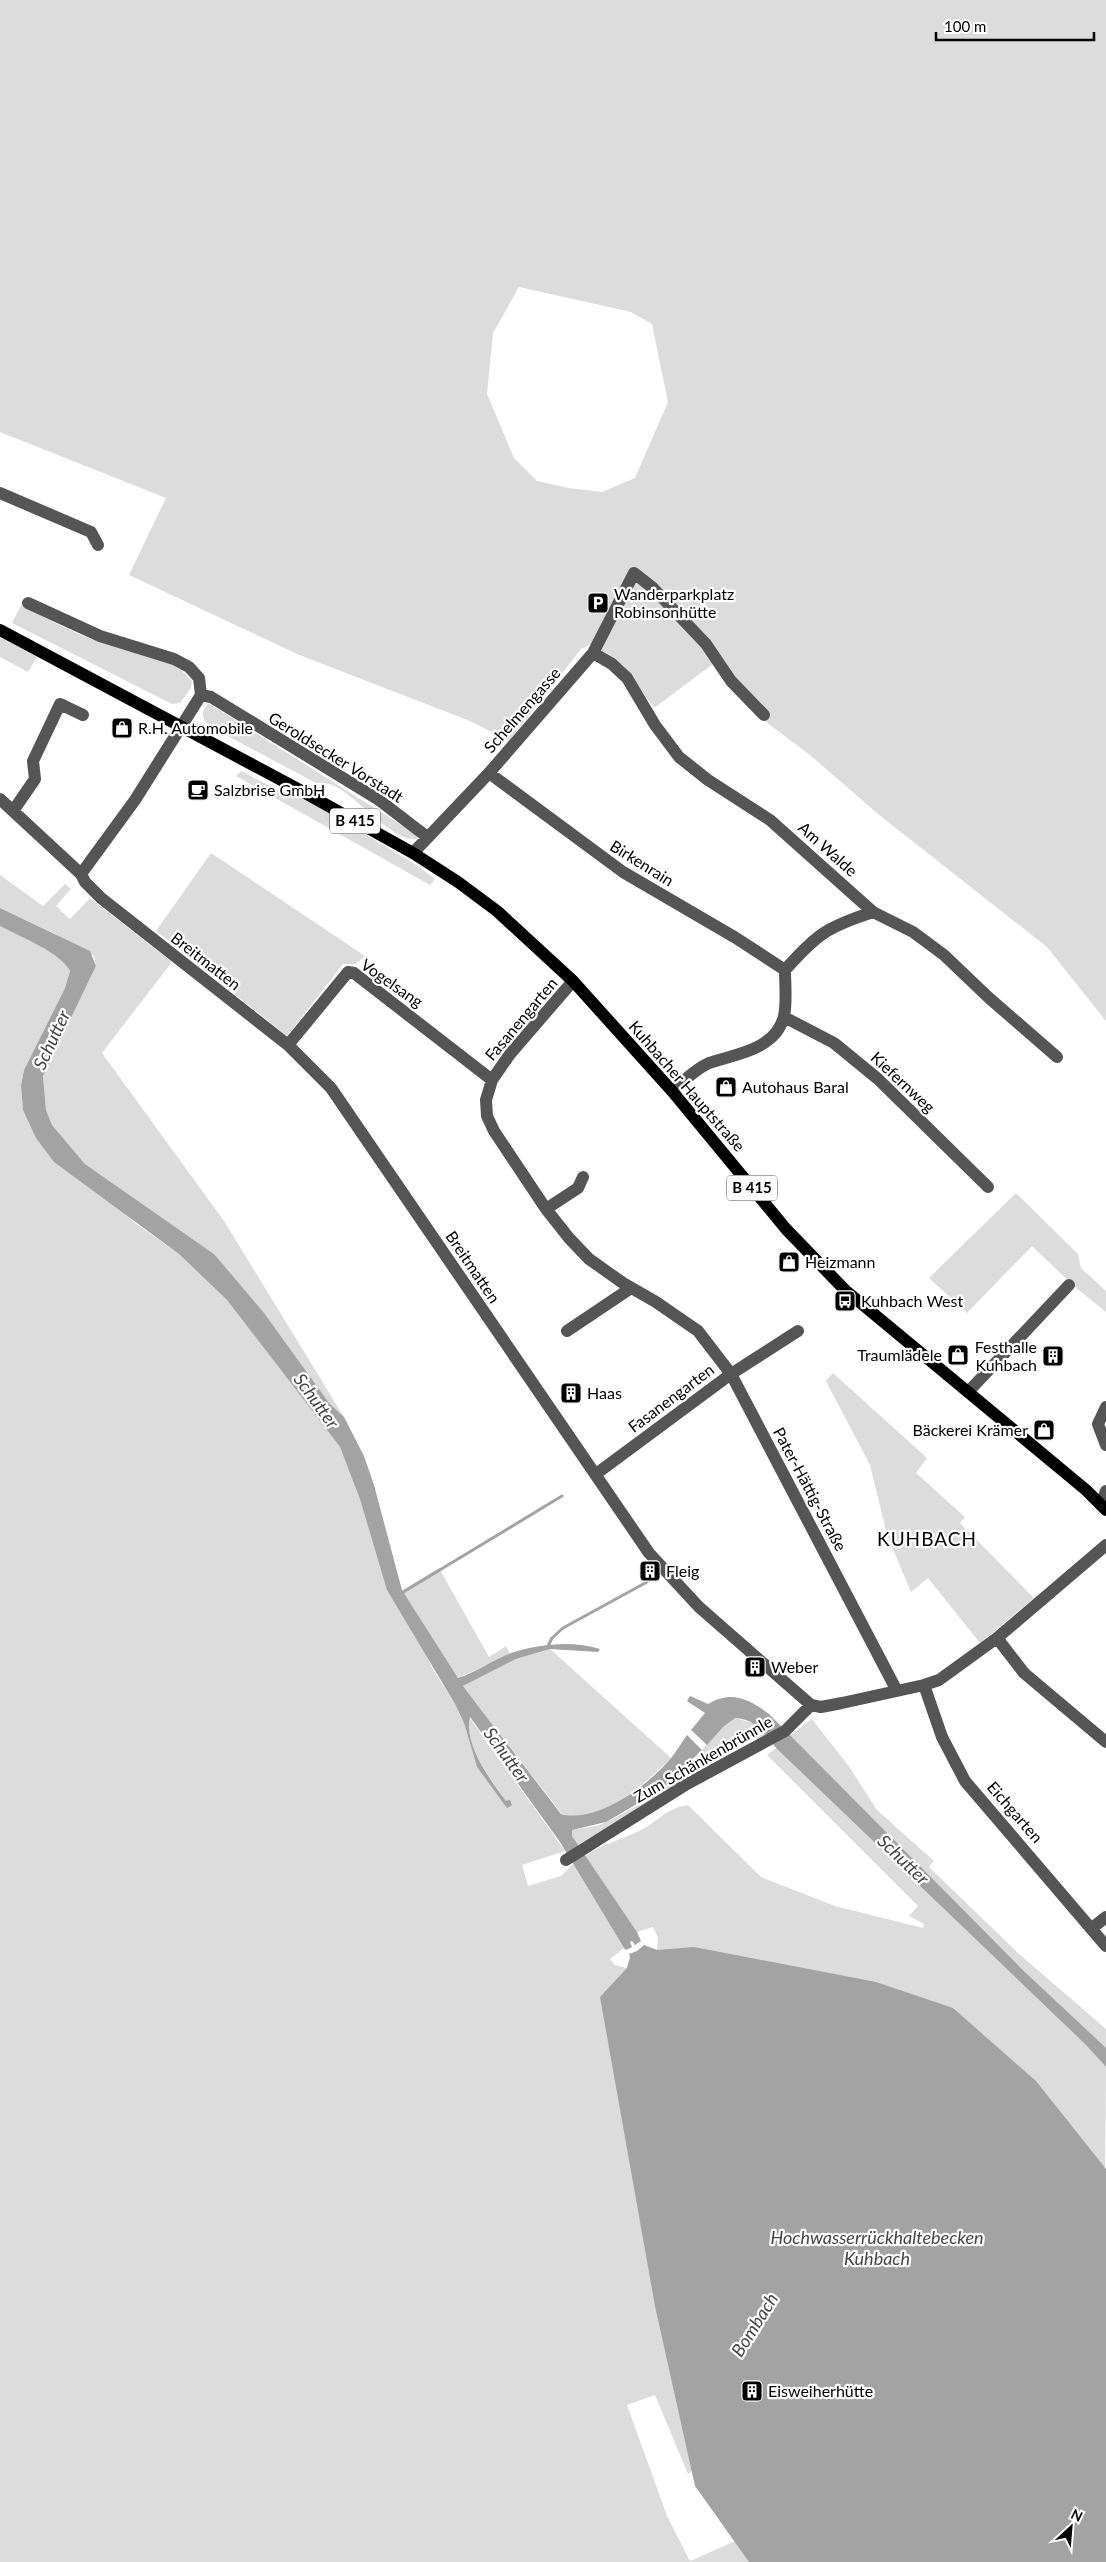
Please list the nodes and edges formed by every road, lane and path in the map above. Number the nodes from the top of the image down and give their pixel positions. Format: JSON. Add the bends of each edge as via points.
{"nodes":[{"id":1,"x":0,"y":493,"type":"edge"},
{"id":2,"x":98,"y":546,"type":"dead end"},
{"id":3,"x":28,"y":603,"type":"dead end"},
{"id":4,"x":0,"y":630,"type":"edge"},
{"id":5,"x":593,"y":653,"type":"junction"},
{"id":6,"x":201,"y":695,"type":"junction"},
{"id":7,"x":83,"y":715,"type":"dead end"},
{"id":8,"x":764,"y":715,"type":"dead end"},
{"id":9,"x":182,"y":727,"type":"junction"},
{"id":10,"x":489,"y":773,"type":"junction"},
{"id":11,"x":0,"y":799,"type":"edge"},
{"id":12,"x":14,"y":811,"type":"junction"},
{"id":13,"x":426,"y":836,"type":"junction"},
{"id":14,"x":413,"y":853,"type":"junction"},
{"id":15,"x":81,"y":874,"type":"junction"},
{"id":16,"x":873,"y":912,"type":"junction"},
{"id":17,"x":785,"y":970,"type":"junction"},
{"id":18,"x":574,"y":981,"type":"junction"},
{"id":19,"x":784,"y":1016,"type":"junction"},
{"id":20,"x":288,"y":1045,"type":"junction"},
{"id":21,"x":1057,"y":1057,"type":"dead end"},
{"id":22,"x":492,"y":1080,"type":"junction"},
{"id":23,"x":672,"y":1091,"type":"junction"},
{"id":24,"x":583,"y":1177,"type":"dead end"},
{"id":25,"x":988,"y":1187,"type":"dead end"},
{"id":26,"x":546,"y":1209,"type":"junction"},
{"id":27,"x":1069,"y":1285,"type":"dead end"},
{"id":28,"x":631,"y":1288,"type":"junction"},
{"id":29,"x":567,"y":1331,"type":"dead end"},
{"id":30,"x":798,"y":1331,"type":"dead end"},
{"id":31,"x":731,"y":1374,"type":"junction"},
{"id":32,"x":968,"y":1392,"type":"junction"},
{"id":33,"x":1106,"y":1407,"type":"edge"},
{"id":34,"x":1106,"y":1445,"type":"edge"},
{"id":35,"x":596,"y":1474,"type":"junction"},
{"id":36,"x":1106,"y":1491,"type":"edge"},
{"id":37,"x":1103,"y":1507,"type":"edge"},
{"id":38,"x":1106,"y":1545,"type":"edge"},
{"id":39,"x":997,"y":1638,"type":"junction"},
{"id":40,"x":924,"y":1685,"type":"junction"},
{"id":41,"x":897,"y":1690,"type":"junction"},
{"id":42,"x":811,"y":1705,"type":"junction"},
{"id":43,"x":1106,"y":1742,"type":"edge"},
{"id":44,"x":566,"y":1860,"type":"dead end"},
{"id":45,"x":1106,"y":1917,"type":"edge"},
{"id":46,"x":1092,"y":1928,"type":"junction"},
{"id":47,"x":1106,"y":1946,"type":"edge"}],
"edges":[{"from":1,"to":2,"type":"street","via":[[91,532]]},
{"from":3,"to":6,"type":"street","via":[[100,636],[174,659],[189,667],[199,678]]},
{"from":4,"to":9,"type":"main road","number":"B 415"},
{"from":5,"to":8,"type":"street","name":"Schelmengasse","via":[[634,573],[653,588],[706,644],[731,681]]},
{"from":5,"to":10,"type":"street","name":"Schelmengasse"},
{"from":5,"to":16,"type":"street","name":"Am Walde","via":[[627,678],[679,757],[770,820]]},
{"from":6,"to":9,"type":"street"},
{"from":6,"to":13,"type":"street","name":"Geroldsecker Vorstadt","via":[[379,800]]},
{"from":7,"to":12,"type":"street","via":[[60,704],[33,761],[34,779]]},
{"from":9,"to":14,"type":"main road","number":"B 415"},
{"from":9,"to":15,"type":"street","via":[[135,800]]},
{"from":10,"to":13,"type":"street","name":"Schelmengasse"},
{"from":10,"to":17,"type":"street","name":"Birkenrain","via":[[623,872]]},
{"from":11,"to":12,"type":"street","name":"Breitmatten"},
{"from":12,"to":15,"type":"street","name":"Breitmatten"},
{"from":13,"to":14,"type":"street","name":"Schelmengasse"},
{"from":14,"to":18,"type":"main road","name":"Kuhbacher Hauptstraße","number":"B 415","via":[[497,911]]},
{"from":15,"to":20,"type":"street","name":"Breitmatten","via":[[101,898]]},
{"from":16,"to":17,"type":"street","via":[[839,923],[813,939]]},
{"from":16,"to":21,"type":"street","name":"Am Walde","via":[[913,932],[944,955]]},
{"from":17,"to":19,"type":"street"},
{"from":18,"to":22,"type":"street","name":"Fasanengarten","via":[[510,1054]]},
{"from":18,"to":23,"type":"main road","name":"Kuhbacher Hauptstraße","number":"B 415"},
{"from":19,"to":23,"type":"street","via":[[774,1034],[760,1045],[694,1071]]},
{"from":19,"to":25,"type":"street","name":"Kiefernweg","via":[[834,1043],[878,1079]]},
{"from":20,"to":22,"type":"street","name":"Vogelsang","via":[[348,972],[354,973]]},
{"from":20,"to":35,"type":"street","name":"Breitmatten","via":[[331,1088]]},
{"from":22,"to":26,"type":"street","name":"Fasanengarten","via":[[486,1100],[487,1116]]},
{"from":23,"to":32,"type":"main road","name":"Kuhbacher Hauptstraße","number":"B 415","via":[[786,1229],[844,1290]]},
{"from":24,"to":26,"type":"street","via":[[578,1188]]},
{"from":26,"to":28,"type":"street","name":"Fasanengarten","via":[[589,1259]]},
{"from":27,"to":32,"type":"street"},
{"from":28,"to":29,"type":"street"},
{"from":28,"to":31,"type":"street","name":"Fasanengarten","via":[[698,1331]]},
{"from":30,"to":31,"type":"street"},
{"from":31,"to":35,"type":"street","name":"Fasanengarten"},
{"from":31,"to":41,"type":"street","name":"Pater-Hättig-Straße"},
{"from":32,"to":37,"type":"main road","name":"Kuhbacher Hauptstraße","number":"B 415"},
{"from":33,"to":34,"type":"street","via":[[1098,1424]]},
{"from":35,"to":42,"type":"street","name":"Breitmatten","via":[[649,1553],[671,1579]]},
{"from":36,"to":37,"type":"street"},
{"from":38,"to":39,"type":"street"},
{"from":39,"to":40,"type":"street","via":[[939,1680]]},
{"from":39,"to":43,"type":"street","via":[[1024,1673]]},
{"from":40,"to":41,"type":"street"},
{"from":40,"to":46,"type":"street","name":"Eichgarten","via":[[942,1737],[965,1781]]},
{"from":41,"to":42,"type":"street","via":[[835,1705]]},
{"from":42,"to":44,"type":"street","name":"Zum Schänkenbrünnle","via":[[785,1731],[687,1784]]},
{"from":45,"to":46,"type":"street"},
{"from":46,"to":47,"type":"street","name":"Eichgarten"}]}
